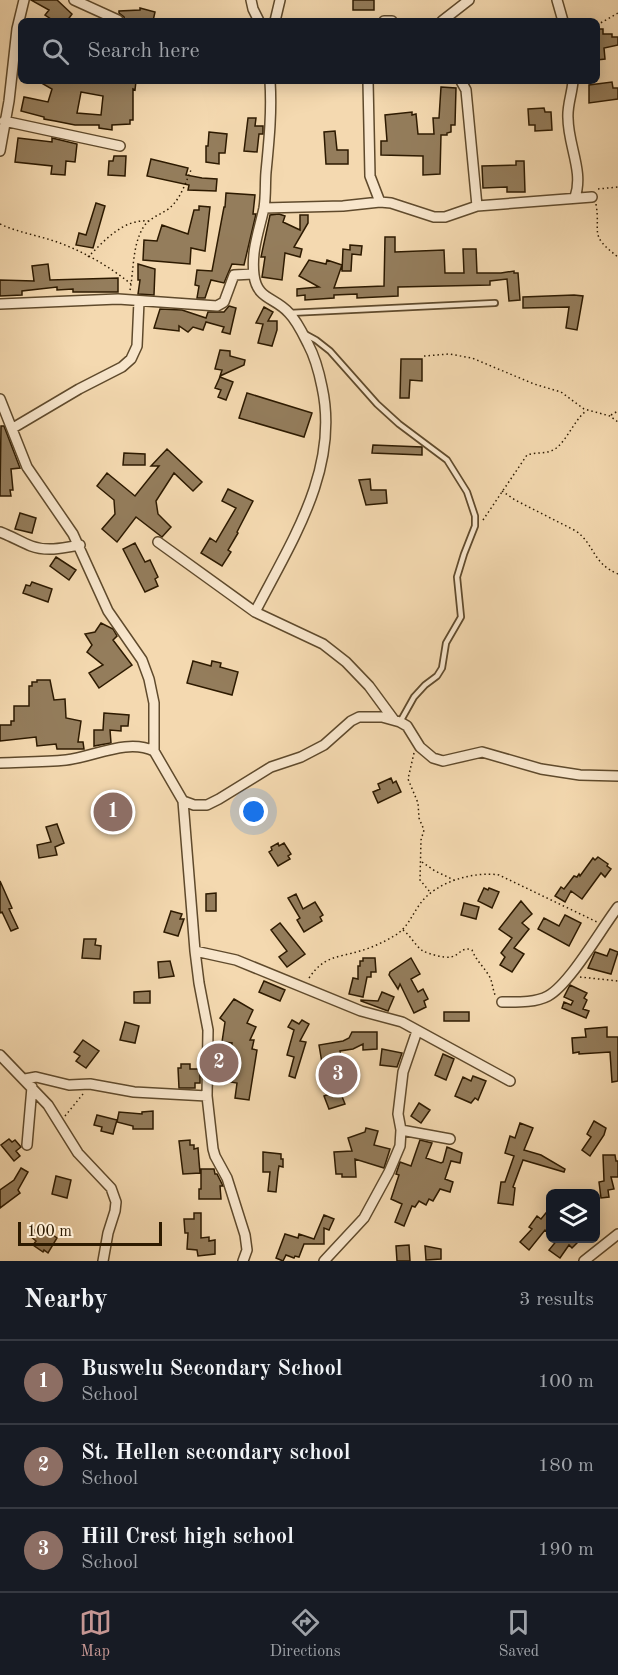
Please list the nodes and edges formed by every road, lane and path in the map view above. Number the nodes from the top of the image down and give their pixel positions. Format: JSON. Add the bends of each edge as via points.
{"nodes":[{"id":1,"x":24,"y":0,"type":"edge"},
{"id":2,"x":74,"y":0,"type":"edge"},
{"id":3,"x":251,"y":0,"type":"edge"},
{"id":4,"x":280,"y":0,"type":"edge"},
{"id":5,"x":469,"y":0,"type":"edge"},
{"id":6,"x":557,"y":0,"type":"edge"},
{"id":7,"x":618,"y":13,"type":"edge"},
{"id":8,"x":19,"y":18,"type":"edge"},
{"id":9,"x":114,"y":18,"type":"edge"},
{"id":10,"x":258,"y":18,"type":"edge"},
{"id":11,"x":276,"y":18,"type":"edge"},
{"id":12,"x":446,"y":18,"type":"edge"},
{"id":13,"x":562,"y":18,"type":"edge"},
{"id":14,"x":18,"y":22,"type":"edge"},
{"id":15,"x":600,"y":23,"type":"edge"},
{"id":16,"x":270,"y":84,"type":"edge"},
{"id":17,"x":368,"y":84,"type":"edge"},
{"id":18,"x":462,"y":84,"type":"edge"},
{"id":19,"x":573,"y":84,"type":"edge"},
{"id":20,"x":4,"y":121,"type":"junction"},
{"id":21,"x":120,"y":146,"type":"dead end"},
{"id":22,"x":0,"y":152,"type":"edge"},
{"id":23,"x":191,"y":171,"type":"dead end"},
{"id":24,"x":618,"y":188,"type":"edge"},
{"id":25,"x":589,"y":196,"type":"junction"},
{"id":26,"x":575,"y":197,"type":"junction"},
{"id":27,"x":380,"y":202,"type":"junction"},
{"id":28,"x":477,"y":206,"type":"junction"},
{"id":29,"x":264,"y":208,"type":"junction"},
{"id":30,"x":149,"y":221,"type":"junction"},
{"id":31,"x":0,"y":224,"type":"edge"},
{"id":32,"x":88,"y":257,"type":"junction"},
{"id":33,"x":618,"y":257,"type":"edge"},
{"id":34,"x":254,"y":274,"type":"junction"},
{"id":35,"x":131,"y":284,"type":"junction"},
{"id":36,"x":128,"y":300,"type":"junction"},
{"id":37,"x":139,"y":301,"type":"junction"},
{"id":38,"x":495,"y":303,"type":"dead end"},
{"id":39,"x":0,"y":304,"type":"edge"},
{"id":40,"x":290,"y":313,"type":"junction"},
{"id":41,"x":300,"y":332,"type":"junction"},
{"id":42,"x":424,"y":356,"type":"dead end"},
{"id":43,"x":0,"y":399,"type":"edge"},
{"id":44,"x":587,"y":410,"type":"junction"},
{"id":45,"x":618,"y":411,"type":"edge"},
{"id":46,"x":610,"y":416,"type":"junction"},
{"id":47,"x":618,"y":422,"type":"edge"},
{"id":48,"x":13,"y":428,"type":"junction"},
{"id":49,"x":502,"y":491,"type":"junction"},
{"id":50,"x":475,"y":526,"type":"junction"},
{"id":51,"x":0,"y":532,"type":"edge"},
{"id":52,"x":158,"y":542,"type":"dead end"},
{"id":53,"x":80,"y":545,"type":"junction"},
{"id":54,"x":618,"y":574,"type":"edge"},
{"id":55,"x":255,"y":612,"type":"junction"},
{"id":56,"x":397,"y":721,"type":"junction"},
{"id":57,"x":417,"y":743,"type":"junction"},
{"id":58,"x":154,"y":751,"type":"junction"},
{"id":59,"x":0,"y":763,"type":"edge"},
{"id":60,"x":618,"y":776,"type":"edge"},
{"id":61,"x":183,"y":801,"type":"junction"},
{"id":62,"x":422,"y":861,"type":"junction"},
{"id":63,"x":455,"y":880,"type":"junction"},
{"id":64,"x":430,"y":893,"type":"junction"},
{"id":65,"x":618,"y":907,"type":"edge"},
{"id":66,"x":603,"y":926,"type":"junction"},
{"id":67,"x":402,"y":930,"type":"junction"},
{"id":68,"x":195,"y":951,"type":"junction"},
{"id":69,"x":568,"y":979,"type":"junction"},
{"id":70,"x":618,"y":981,"type":"edge"},
{"id":71,"x":303,"y":987,"type":"junction"},
{"id":72,"x":502,"y":1002,"type":"joint"},
{"id":73,"x":417,"y":1031,"type":"junction"},
{"id":74,"x":0,"y":1055,"type":"edge"},
{"id":75,"x":24,"y":1079,"type":"junction"},
{"id":76,"x":510,"y":1081,"type":"dead end"},
{"id":77,"x":90,"y":1084,"type":"junction"},
{"id":78,"x":32,"y":1087,"type":"junction"},
{"id":79,"x":207,"y":1096,"type":"junction"},
{"id":80,"x":60,"y":1121,"type":"junction"},
{"id":81,"x":401,"y":1130,"type":"junction"},
{"id":82,"x":450,"y":1139,"type":"dead end"},
{"id":83,"x":27,"y":1145,"type":"dead end"},
{"id":84,"x":618,"y":1234,"type":"edge"},
{"id":85,"x":103,"y":1261,"type":"edge"},
{"id":86,"x":243,"y":1261,"type":"edge"},
{"id":87,"x":324,"y":1261,"type":"edge"},
{"id":88,"x":584,"y":1261,"type":"edge"}],
"edges":[{"from":1,"to":8,"type":"street"},
{"from":2,"to":9,"type":"street"},
{"from":3,"to":10,"type":"street"},
{"from":4,"to":11,"type":"street"},
{"from":5,"to":12,"type":"street"},
{"from":6,"to":13,"type":"street"},
{"from":7,"to":15,"type":"path"},
{"from":14,"to":20,"type":"street"},
{"from":16,"to":29,"type":"street","via":[[271,130]]},
{"from":17,"to":27,"type":"street","via":[[370,176]]},
{"from":18,"to":28,"type":"street","via":[[466,90]]},
{"from":19,"to":26,"type":"street","via":[[567,118],[579,182]]},
{"from":20,"to":21,"type":"street"},
{"from":20,"to":22,"type":"street"},
{"from":23,"to":30,"type":"path","via":[[176,202]]},
{"from":24,"to":25,"type":"path","via":[[599,188]]},
{"from":25,"to":26,"type":"street"},
{"from":25,"to":33,"type":"path","via":[[596,204],[597,236]]},
{"from":26,"to":28,"type":"street"},
{"from":27,"to":28,"type":"street","via":[[434,217]]},
{"from":27,"to":29,"type":"street"},
{"from":29,"to":34,"type":"street","via":[[254,243]]},
{"from":30,"to":32,"type":"path","via":[[141,220],[116,231]]},
{"from":30,"to":35,"type":"path","via":[[138,241]]},
{"from":31,"to":32,"type":"path","via":[[57,242]]},
{"from":32,"to":35,"type":"path"},
{"from":34,"to":37,"type":"street","via":[[234,275],[224,302],[217,306]]},
{"from":34,"to":40,"type":"street","via":[[260,293]]},
{"from":35,"to":36,"type":"path"},
{"from":36,"to":37,"type":"street"},
{"from":36,"to":39,"type":"street"},
{"from":37,"to":48,"type":"street","via":[[137,346],[131,359]]},
{"from":38,"to":40,"type":"lane"},
{"from":40,"to":41,"type":"street"},
{"from":41,"to":50,"type":"lane","via":[[330,351],[384,411],[447,460],[467,492],[476,516]]},
{"from":41,"to":55,"type":"street","via":[[314,356],[325,401],[324,457],[306,514]]},
{"from":42,"to":44,"type":"path","via":[[450,354],[472,358],[561,392]]},
{"from":43,"to":48,"type":"street"},
{"from":44,"to":46,"type":"path"},
{"from":44,"to":49,"type":"path","via":[[558,447],[526,455]]},
{"from":45,"to":46,"type":"path"},
{"from":46,"to":47,"type":"path"},
{"from":48,"to":53,"type":"street","via":[[33,477]]},
{"from":49,"to":50,"type":"path"},
{"from":49,"to":54,"type":"path","via":[[582,535],[595,558]]},
{"from":50,"to":56,"type":"lane","via":[[460,564],[460,617],[446,643],[442,668]]},
{"from":51,"to":53,"type":"street","via":[[46,549]]},
{"from":52,"to":55,"type":"street"},
{"from":53,"to":58,"type":"street","via":[[108,611],[142,660],[149,679],[154,703]]},
{"from":55,"to":56,"type":"street","via":[[323,644],[346,662]]},
{"from":56,"to":57,"type":"street","via":[[407,726]]},
{"from":56,"to":61,"type":"street","via":[[359,717],[324,745],[271,766],[213,802],[194,805]]},
{"from":57,"to":60,"type":"street","via":[[443,761],[482,752],[541,769]]},
{"from":57,"to":62,"type":"path","via":[[408,779],[423,825]]},
{"from":58,"to":59,"type":"street","via":[[138,747],[71,759]]},
{"from":58,"to":61,"type":"street"},
{"from":61,"to":68,"type":"street"},
{"from":62,"to":63,"type":"path"},
{"from":62,"to":64,"type":"path","via":[[420,880]]},
{"from":63,"to":64,"type":"path"},
{"from":63,"to":66,"type":"path","via":[[489,873],[499,875]]},
{"from":64,"to":67,"type":"path"},
{"from":65,"to":66,"type":"street"},
{"from":66,"to":69,"type":"street"},
{"from":67,"to":71,"type":"path","via":[[372,946],[318,964]]},
{"from":67,"to":72,"type":"path","via":[[411,935],[422,951],[442,957],[463,949],[472,950]]},
{"from":68,"to":71,"type":"street","via":[[236,960]]},
{"from":68,"to":79,"type":"street","via":[[209,1040]]},
{"from":69,"to":70,"type":"path"},
{"from":69,"to":72,"type":"street","via":[[544,998]]},
{"from":71,"to":73,"type":"street"},
{"from":73,"to":76,"type":"street"},
{"from":73,"to":81,"type":"street","via":[[402,1072],[398,1114]]},
{"from":74,"to":75,"type":"street"},
{"from":75,"to":77,"type":"street"},
{"from":75,"to":78,"type":"street"},
{"from":77,"to":79,"type":"street","via":[[134,1092]]},
{"from":77,"to":80,"type":"path"},
{"from":78,"to":80,"type":"street"},
{"from":78,"to":83,"type":"street"},
{"from":79,"to":86,"type":"street","via":[[215,1156],[227,1178],[245,1235],[247,1251]]},
{"from":80,"to":85,"type":"street","via":[[78,1153],[115,1195]]},
{"from":81,"to":82,"type":"street"},
{"from":81,"to":87,"type":"street","via":[[400,1146],[374,1202]]},
{"from":84,"to":88,"type":"street"}]}
